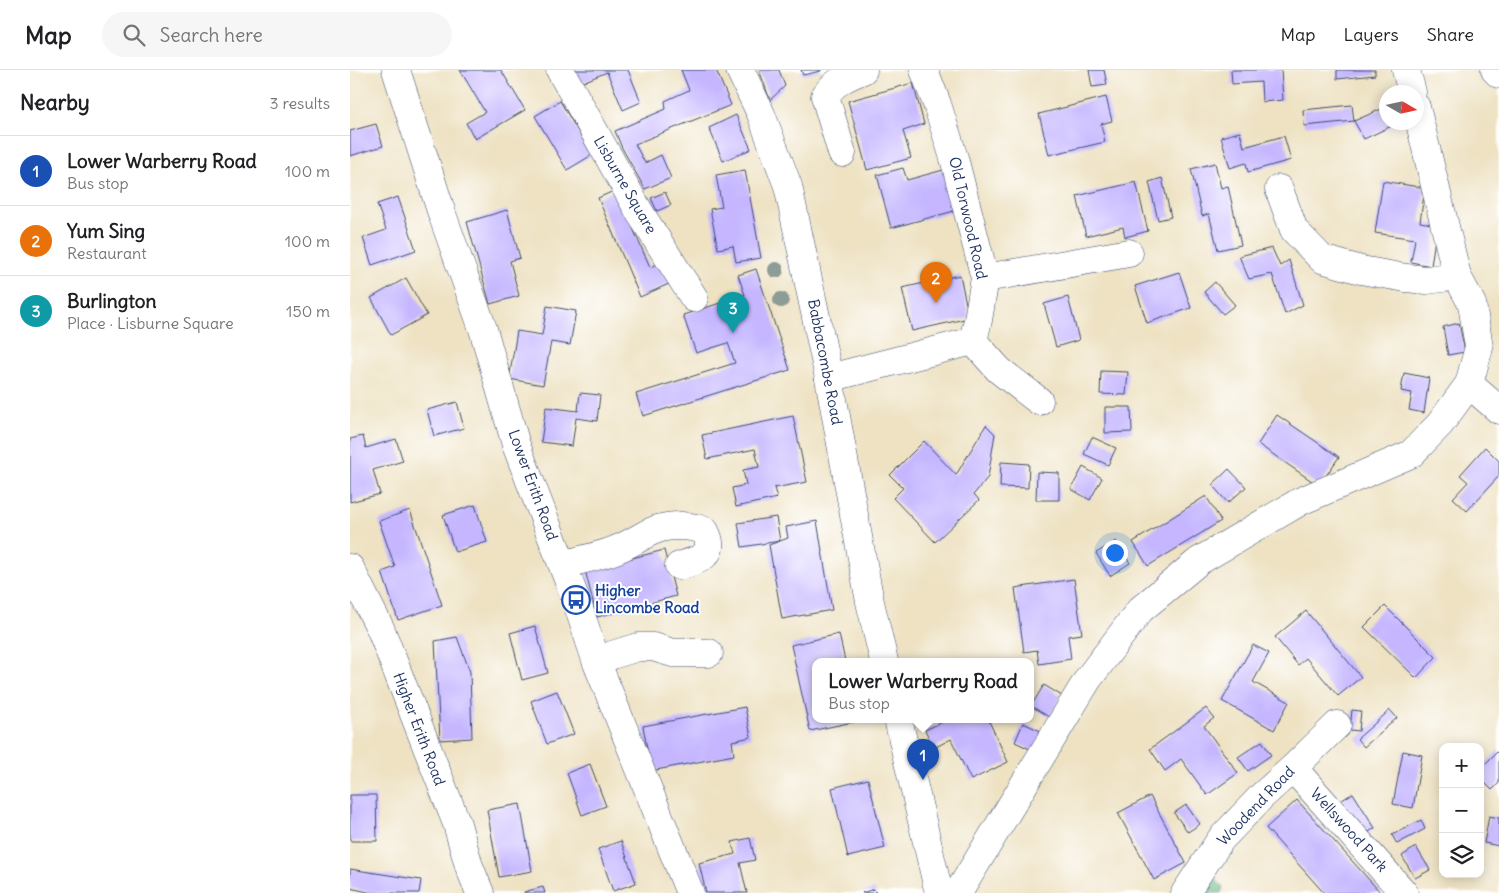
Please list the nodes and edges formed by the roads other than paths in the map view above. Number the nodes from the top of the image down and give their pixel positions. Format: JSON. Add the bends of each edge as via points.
{"nodes":[{"id":1,"x":396,"y":70,"type":"edge"},
{"id":2,"x":560,"y":70,"type":"edge"},
{"id":3,"x":740,"y":70,"type":"edge"},
{"id":4,"x":863,"y":70,"type":"edge"},
{"id":5,"x":924,"y":70,"type":"edge"},
{"id":6,"x":1406,"y":70,"type":"edge"},
{"id":7,"x":1496,"y":70,"type":"edge"},
{"id":8,"x":1499,"y":74,"type":"edge"},
{"id":9,"x":1410,"y":85,"type":"edge"},
{"id":10,"x":1422,"y":130,"type":"edge"},
{"id":11,"x":842,"y":154,"type":"dead end"},
{"id":12,"x":1279,"y":189,"type":"dead end"},
{"id":13,"x":1129,"y":253,"type":"dead end"},
{"id":14,"x":1457,"y":276,"type":"junction"},
{"id":15,"x":985,"y":278,"type":"junction"},
{"id":16,"x":694,"y":298,"type":"dead end"},
{"id":17,"x":1487,"y":333,"type":"edge"},
{"id":18,"x":973,"y":340,"type":"junction"},
{"id":19,"x":829,"y":378,"type":"junction"},
{"id":20,"x":1469,"y":384,"type":"junction"},
{"id":21,"x":1039,"y":401,"type":"dead end"},
{"id":22,"x":1499,"y":410,"type":"edge"},
{"id":23,"x":563,"y":565,"type":"junction"},
{"id":24,"x":679,"y":566,"type":"dead end"},
{"id":25,"x":350,"y":568,"type":"edge"},
{"id":26,"x":709,"y":653,"type":"dead end"},
{"id":27,"x":883,"y":658,"type":"edge"},
{"id":28,"x":597,"y":663,"type":"junction"},
{"id":29,"x":899,"y":723,"type":"edge"},
{"id":30,"x":1337,"y":726,"type":"dead end"},
{"id":31,"x":1293,"y":768,"type":"junction"},
{"id":32,"x":480,"y":893,"type":"edge"},
{"id":33,"x":690,"y":893,"type":"edge"},
{"id":34,"x":939,"y":893,"type":"edge"},
{"id":35,"x":958,"y":893,"type":"edge"},
{"id":36,"x":1185,"y":893,"type":"edge"},
{"id":37,"x":1404,"y":893,"type":"edge"}],
"edges":[{"from":1,"to":23,"type":"street","name":"Lower Erith Road","via":[[483,329],[516,445]]},
{"from":2,"to":16,"type":"street","name":"Lisburne Square","via":[[640,213]]},
{"from":3,"to":19,"type":"street","name":"Babbacombe Road","via":[[761,114],[788,186]]},
{"from":4,"to":11,"type":"street","via":[[844,78],[825,96]]},
{"from":5,"to":15,"type":"street","name":"Old Torwood Road","via":[[954,158]]},
{"from":6,"to":9,"type":"street"},
{"from":7,"to":8,"type":"street"},
{"from":10,"to":14,"type":"street"},
{"from":12,"to":14,"type":"street","via":[[1294,230],[1322,259],[1406,278],[1427,280]]},
{"from":13,"to":15,"type":"street"},
{"from":14,"to":17,"type":"street"},
{"from":15,"to":18,"type":"street","name":"Old Torwood Road"},
{"from":17,"to":20,"type":"street","via":[[1479,347]]},
{"from":18,"to":19,"type":"street"},
{"from":18,"to":21,"type":"street","via":[[999,370]]},
{"from":19,"to":27,"type":"street","name":"Babbacombe Road"},
{"from":20,"to":22,"type":"street"},
{"from":20,"to":35,"type":"street","via":[[1440,424],[1411,454],[1301,501],[1199,561],[1140,610],[1088,679]]},
{"from":23,"to":24,"type":"street","via":[[622,548],[658,528],[685,526],[705,531],[709,542],[706,554]]},
{"from":23,"to":28,"type":"street","name":"Lower Erith Road"},
{"from":25,"to":32,"type":"street","name":"Higher Erith Road","via":[[381,630],[457,824]]},
{"from":26,"to":28,"type":"street","via":[[673,653],[653,647],[638,647]]},
{"from":28,"to":33,"type":"street","name":"Lower Erith Road"},
{"from":29,"to":34,"type":"street"},
{"from":30,"to":31,"type":"street","name":"Woodend Road"},
{"from":31,"to":36,"type":"street","name":"Woodend Road","via":[[1221,838]]},
{"from":31,"to":37,"type":"street","name":"Wellswood Park"}]}
